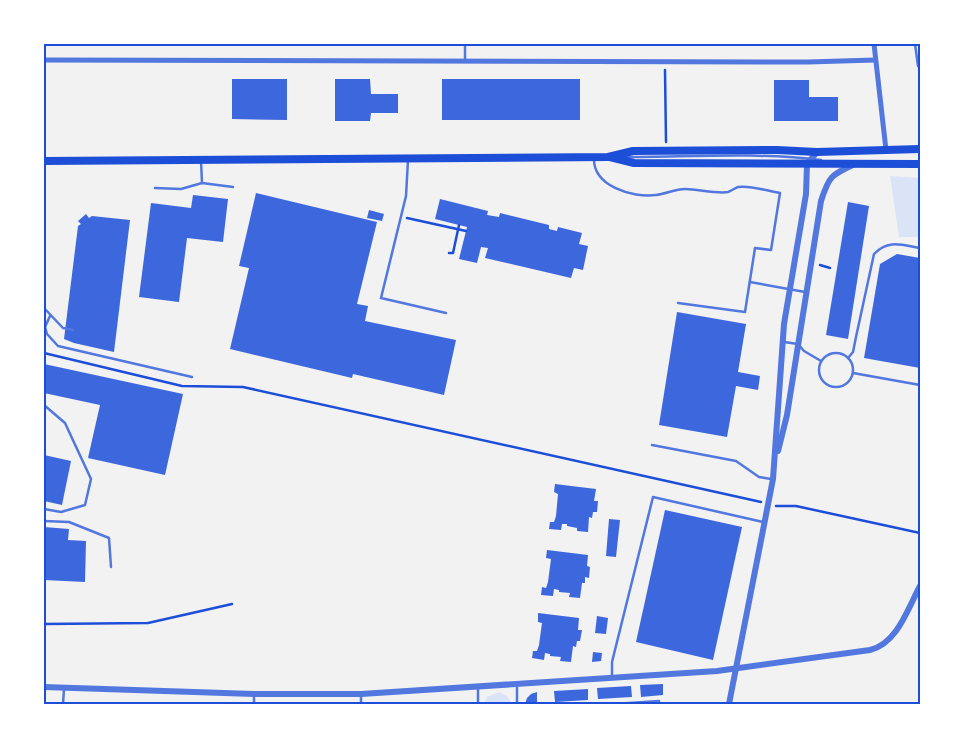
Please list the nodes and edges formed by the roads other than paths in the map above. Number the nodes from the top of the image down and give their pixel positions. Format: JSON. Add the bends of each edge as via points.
{"nodes":[{"id":1,"x":465,"y":44,"type":"edge"},
{"id":2,"x":874,"y":44,"type":"edge"},
{"id":3,"x":915,"y":44,"type":"edge"},
{"id":4,"x":44,"y":60,"type":"edge"},
{"id":5,"x":875,"y":60,"type":"junction"},
{"id":6,"x":465,"y":61,"type":"junction"},
{"id":7,"x":918,"y":66,"type":"dead end"},
{"id":8,"x":920,"y":149,"type":"edge"},
{"id":9,"x":886,"y":150,"type":"junction"},
{"id":10,"x":817,"y":152,"type":"junction"},
{"id":11,"x":594,"y":157,"type":"junction"},
{"id":12,"x":608,"y":157,"type":"junction"},
{"id":13,"x":408,"y":158,"type":"junction"},
{"id":14,"x":201,"y":160,"type":"junction"},
{"id":15,"x":44,"y":161,"type":"edge"},
{"id":16,"x":809,"y":161,"type":"junction"},
{"id":17,"x":855,"y":164,"type":"junction"},
{"id":18,"x":920,"y":164,"type":"edge"},
{"id":19,"x":202,"y":183,"type":"junction"},
{"id":20,"x":233,"y":187,"type":"dead end"},
{"id":21,"x":155,"y":188,"type":"dead end"},
{"id":22,"x":920,"y":248,"type":"edge"},
{"id":23,"x":750,"y":282,"type":"junction"},
{"id":24,"x":790,"y":289,"type":"junction"},
{"id":25,"x":807,"y":292,"type":"junction"},
{"id":26,"x":678,"y":302,"type":"dead end"},
{"id":27,"x":44,"y":308,"type":"edge"},
{"id":28,"x":446,"y":313,"type":"dead end"},
{"id":29,"x":50,"y":316,"type":"junction"},
{"id":30,"x":73,"y":330,"type":"dead end"},
{"id":31,"x":784,"y":342,"type":"junction"},
{"id":32,"x":798,"y":344,"type":"junction"},
{"id":33,"x":848,"y":358,"type":"junction"},
{"id":34,"x":821,"y":361,"type":"junction"},
{"id":35,"x":853,"y":373,"type":"junction"},
{"id":36,"x":192,"y":377,"type":"dead end"},
{"id":37,"x":920,"y":385,"type":"edge"},
{"id":38,"x":44,"y":405,"type":"edge"},
{"id":39,"x":652,"y":445,"type":"dead end"},
{"id":40,"x":773,"y":477,"type":"junction"},
{"id":41,"x":44,"y":509,"type":"edge"},
{"id":42,"x":44,"y":521,"type":"edge"},
{"id":43,"x":765,"y":523,"type":"junction"},
{"id":44,"x":111,"y":567,"type":"dead end"},
{"id":45,"x":920,"y":586,"type":"edge"},
{"id":46,"x":736,"y":669,"type":"junction"},
{"id":47,"x":612,"y":678,"type":"junction"},
{"id":48,"x":517,"y":685,"type":"junction"},
{"id":49,"x":44,"y":687,"type":"edge"},
{"id":50,"x":478,"y":687,"type":"junction"},
{"id":51,"x":64,"y":688,"type":"junction"},
{"id":52,"x":254,"y":694,"type":"junction"},
{"id":53,"x":361,"y":694,"type":"junction"},
{"id":54,"x":63,"y":704,"type":"edge"},
{"id":55,"x":254,"y":704,"type":"edge"},
{"id":56,"x":360,"y":704,"type":"edge"},
{"id":57,"x":478,"y":704,"type":"edge"},
{"id":58,"x":517,"y":704,"type":"edge"},
{"id":59,"x":614,"y":704,"type":"edge"},
{"id":60,"x":658,"y":704,"type":"edge"},
{"id":61,"x":728,"y":704,"type":"edge"}],
"edges":[{"from":1,"to":6,"type":"lane"},
{"from":2,"to":5,"type":"street"},
{"from":3,"to":7,"type":"lane"},
{"from":4,"to":6,"type":"street"},
{"from":5,"to":6,"type":"street"},
{"from":5,"to":9,"type":"street"},
{"from":8,"to":9,"type":"main road"},
{"from":9,"to":10,"type":"main road"},
{"from":10,"to":12,"type":"main road","via":[[632,151]]},
{"from":10,"to":16,"type":"street"},
{"from":11,"to":12,"type":"main road"},
{"from":11,"to":13,"type":"main road"},
{"from":11,"to":23,"type":"lane","via":[[600,177],[628,193],[656,195],[684,189],[727,192],[746,188],[780,193],[771,250],[755,248]]},
{"from":12,"to":16,"type":"main road","via":[[634,163]]},
{"from":13,"to":14,"type":"main road"},
{"from":13,"to":28,"type":"lane","via":[[406,196],[382,298]]},
{"from":14,"to":15,"type":"main road"},
{"from":14,"to":19,"type":"lane"},
{"from":16,"to":17,"type":"main road"},
{"from":16,"to":24,"type":"street"},
{"from":17,"to":18,"type":"main road"},
{"from":17,"to":25,"type":"street","via":[[827,182],[821,201]]},
{"from":19,"to":20,"type":"lane"},
{"from":19,"to":21,"type":"lane","via":[[181,190]]},
{"from":22,"to":33,"type":"lane","via":[[886,245],[874,254],[853,352]]},
{"from":23,"to":24,"type":"lane"},
{"from":23,"to":26,"type":"lane","via":[[745,312]]},
{"from":24,"to":25,"type":"lane"},
{"from":24,"to":31,"type":"street"},
{"from":25,"to":32,"type":"street"},
{"from":27,"to":29,"type":"lane"},
{"from":29,"to":30,"type":"lane","via":[[63,328]]},
{"from":29,"to":36,"type":"lane","via":[[45,327],[58,346]]},
{"from":31,"to":32,"type":"lane"},
{"from":31,"to":40,"type":"street"},
{"from":32,"to":34,"type":"lane"},
{"from":32,"to":40,"type":"street"},
{"from":33,"to":34,"type":"lane","via":[[834,353]]},
{"from":33,"to":35,"type":"lane"},
{"from":34,"to":35,"type":"lane","via":[[819,373],[830,386],[847,383]]},
{"from":35,"to":37,"type":"lane"},
{"from":38,"to":41,"type":"lane","via":[[65,423],[92,479],[85,505],[61,512]]},
{"from":39,"to":40,"type":"lane","via":[[736,461],[759,477]]},
{"from":40,"to":43,"type":"street"},
{"from":42,"to":44,"type":"lane","via":[[69,522],[109,538]]},
{"from":43,"to":46,"type":"street"},
{"from":43,"to":47,"type":"lane","via":[[653,497],[612,662]]},
{"from":45,"to":46,"type":"street","via":[[895,633],[887,643],[877,648]]},
{"from":46,"to":47,"type":"street"},
{"from":46,"to":61,"type":"street"},
{"from":47,"to":48,"type":"street"},
{"from":48,"to":50,"type":"street"},
{"from":48,"to":58,"type":"lane"},
{"from":49,"to":51,"type":"street"},
{"from":50,"to":53,"type":"street"},
{"from":50,"to":57,"type":"lane"},
{"from":51,"to":52,"type":"street"},
{"from":51,"to":54,"type":"lane"},
{"from":52,"to":53,"type":"street"},
{"from":52,"to":55,"type":"lane"},
{"from":53,"to":56,"type":"lane"},
{"from":59,"to":60,"type":"lane","via":[[659,701]]}]}
